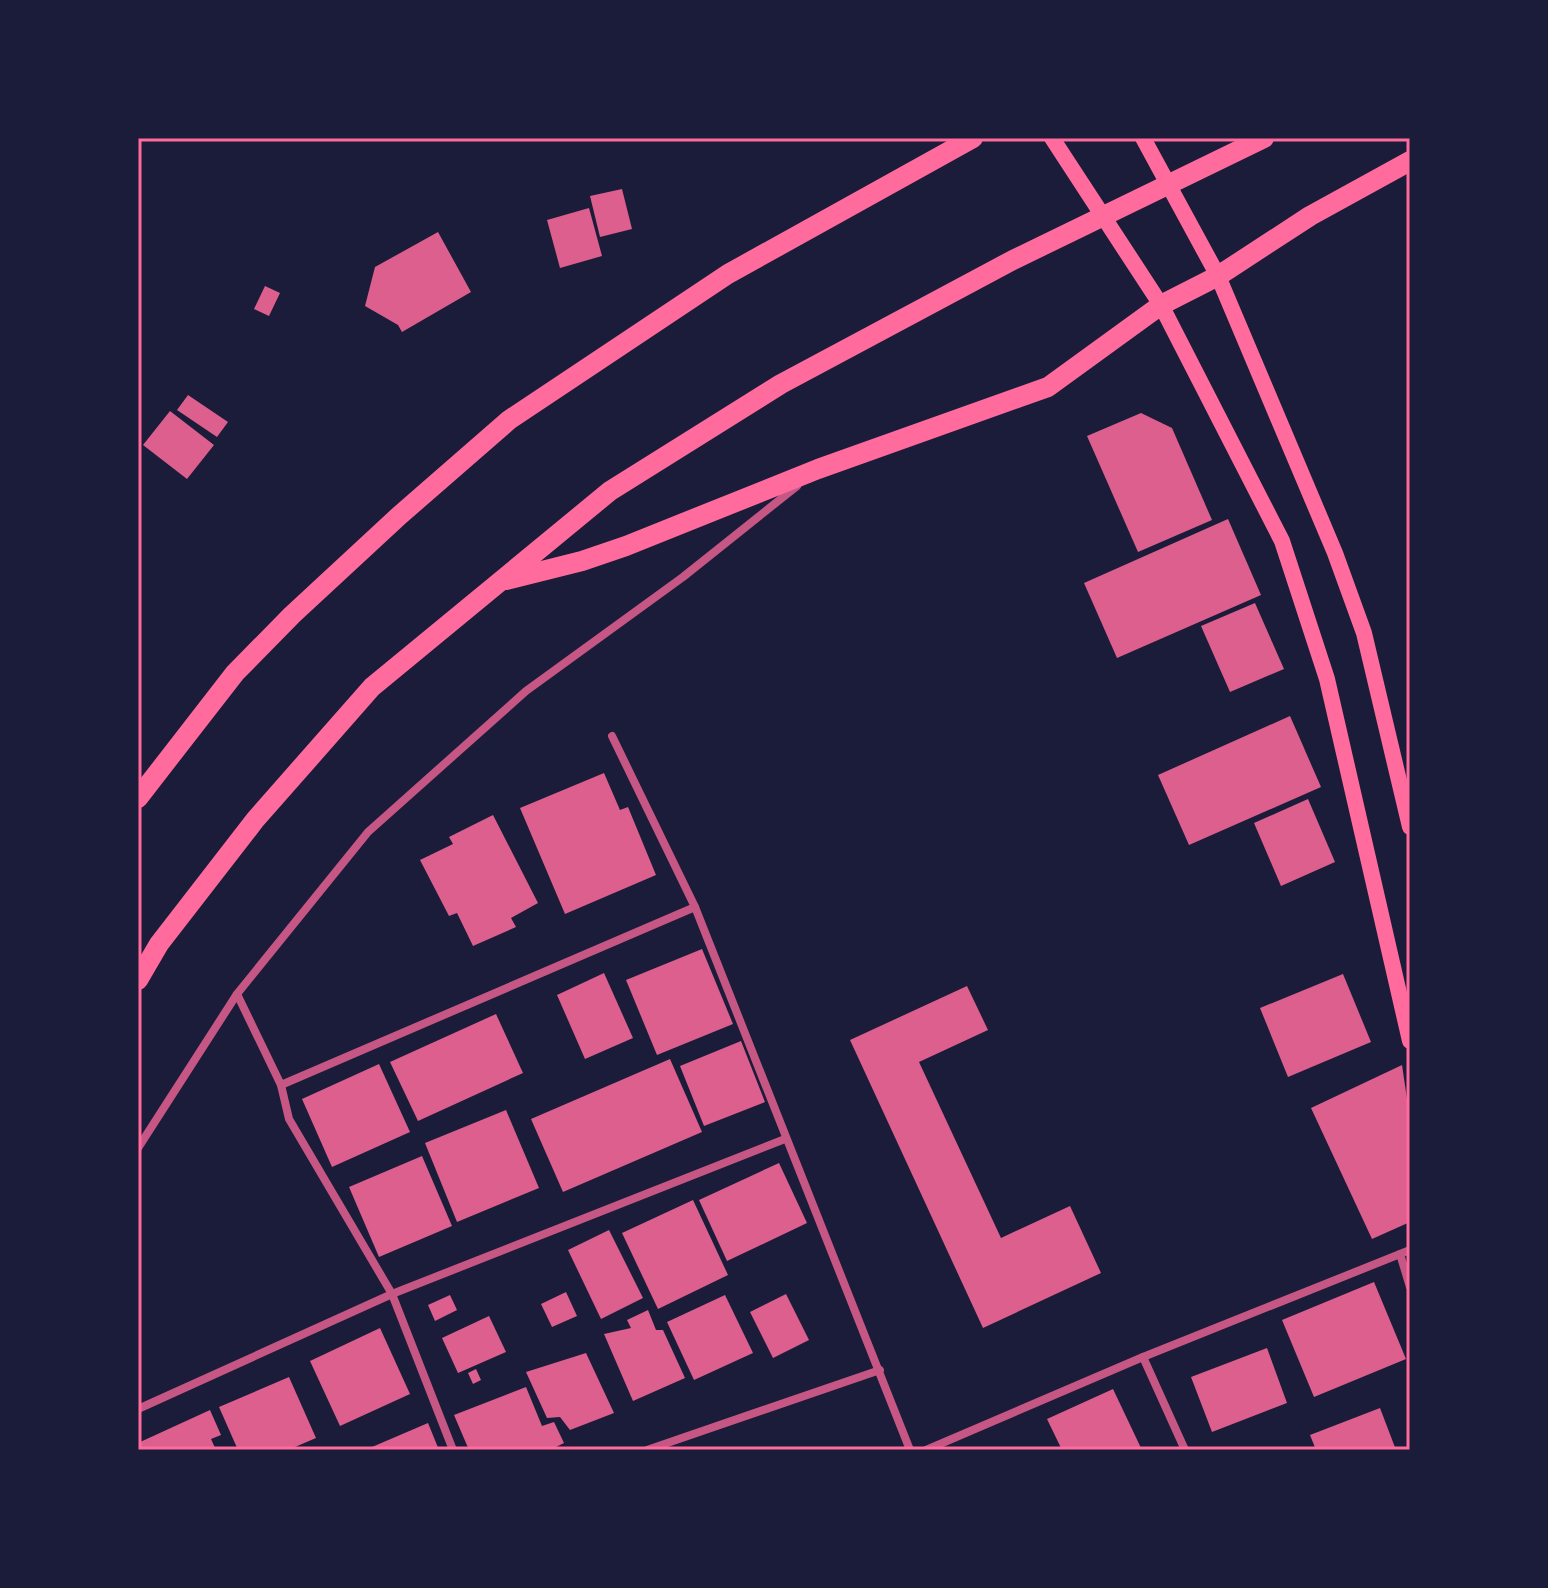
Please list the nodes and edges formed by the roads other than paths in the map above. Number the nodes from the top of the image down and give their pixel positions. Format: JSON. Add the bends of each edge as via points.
{"nodes":[{"id":1,"x":1052,"y":138,"type":"edge"},
{"id":2,"x":1143,"y":138,"type":"edge"},
{"id":3,"x":1264,"y":138,"type":"edge"},
{"id":4,"x":964,"y":142,"type":"edge"},
{"id":5,"x":1410,"y":161,"type":"edge"},
{"id":6,"x":1218,"y":276,"type":"junction"},
{"id":7,"x":1161,"y":305,"type":"junction"},
{"id":8,"x":818,"y":469,"type":"junction"},
{"id":9,"x":498,"y":582,"type":"junction"},
{"id":10,"x":612,"y":736,"type":"dead end"},
{"id":11,"x":138,"y":798,"type":"edge"},
{"id":12,"x":1410,"y":827,"type":"edge"},
{"id":13,"x":695,"y":907,"type":"junction"},
{"id":14,"x":138,"y":980,"type":"edge"},
{"id":15,"x":237,"y":994,"type":"junction"},
{"id":16,"x":1410,"y":1041,"type":"edge"},
{"id":17,"x":281,"y":1085,"type":"junction"},
{"id":18,"x":785,"y":1139,"type":"junction"},
{"id":19,"x":138,"y":1148,"type":"edge"},
{"id":20,"x":1410,"y":1250,"type":"edge"},
{"id":21,"x":1400,"y":1254,"type":"junction"},
{"id":22,"x":1410,"y":1287,"type":"edge"},
{"id":23,"x":392,"y":1294,"type":"junction"},
{"id":24,"x":1143,"y":1357,"type":"junction"},
{"id":25,"x":880,"y":1370,"type":"junction"},
{"id":26,"x":138,"y":1409,"type":"edge"},
{"id":27,"x":453,"y":1450,"type":"edge"},
{"id":28,"x":647,"y":1450,"type":"edge"},
{"id":29,"x":910,"y":1450,"type":"edge"},
{"id":30,"x":926,"y":1450,"type":"edge"},
{"id":31,"x":1185,"y":1450,"type":"edge"}],
"edges":[{"from":1,"to":7,"type":"main road"},
{"from":2,"to":6,"type":"main road"},
{"from":3,"to":9,"type":"main road","via":[[1013,260],[768,392],[610,491]]},
{"from":4,"to":11,"type":"main road","via":[[728,274],[509,420],[400,515],[235,673]]},
{"from":5,"to":6,"type":"main road","via":[[1310,216]]},
{"from":6,"to":7,"type":"main road"},
{"from":6,"to":12,"type":"main road","via":[[1364,633]]},
{"from":7,"to":8,"type":"main road","via":[[1048,387]]},
{"from":7,"to":16,"type":"main road","via":[[1282,541],[1327,679]]},
{"from":8,"to":9,"type":"main road","via":[[611,551]]},
{"from":8,"to":15,"type":"street","via":[[683,577],[526,691],[368,832]]},
{"from":9,"to":14,"type":"main road","via":[[372,687],[255,820],[159,944]]},
{"from":10,"to":13,"type":"street"},
{"from":13,"to":17,"type":"street"},
{"from":13,"to":18,"type":"street"},
{"from":15,"to":17,"type":"street"},
{"from":15,"to":19,"type":"street"},
{"from":17,"to":23,"type":"street","via":[[289,1119]]},
{"from":18,"to":23,"type":"street"},
{"from":18,"to":25,"type":"street"},
{"from":20,"to":21,"type":"street"},
{"from":21,"to":22,"type":"street"},
{"from":21,"to":24,"type":"street"},
{"from":23,"to":26,"type":"street"},
{"from":23,"to":27,"type":"street"},
{"from":24,"to":30,"type":"street"},
{"from":24,"to":31,"type":"street"},
{"from":25,"to":28,"type":"street"},
{"from":25,"to":29,"type":"street"}]}
